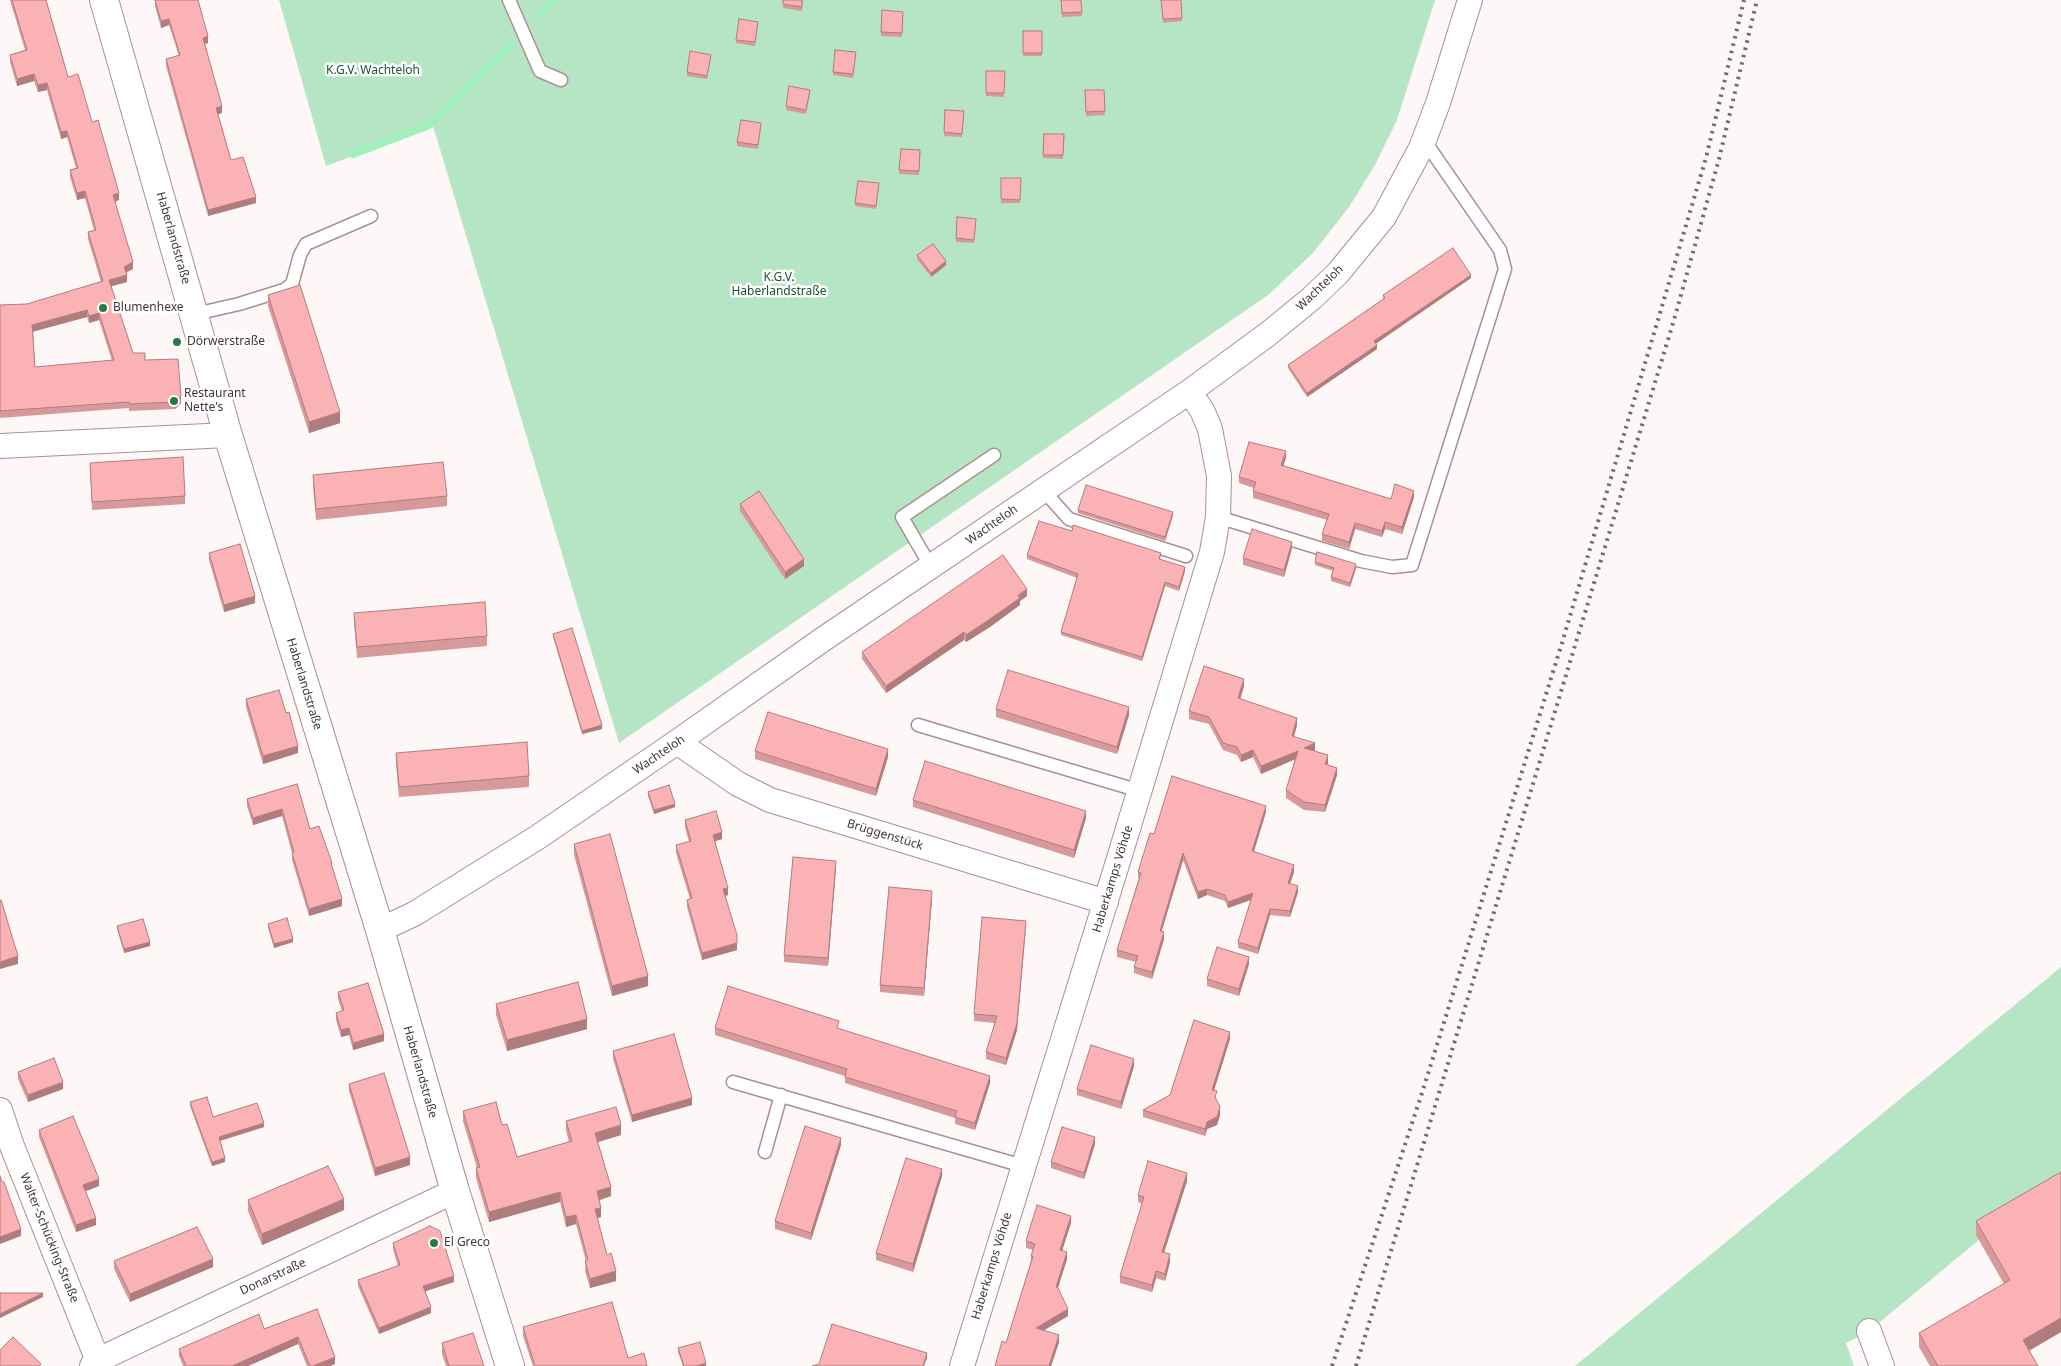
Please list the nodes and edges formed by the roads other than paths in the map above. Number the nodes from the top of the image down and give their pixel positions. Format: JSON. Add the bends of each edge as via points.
{"nodes":[{"id":1,"x":104,"y":0,"type":"edge"},
{"id":2,"x":509,"y":0,"type":"edge"},
{"id":3,"x":1470,"y":0,"type":"edge"},
{"id":4,"x":561,"y":80,"type":"dead end"},
{"id":5,"x":1424,"y":140,"type":"junction"},
{"id":6,"x":371,"y":216,"type":"dead end"},
{"id":7,"x":195,"y":314,"type":"junction"},
{"id":8,"x":1189,"y":392,"type":"junction"},
{"id":9,"x":228,"y":435,"type":"junction"},
{"id":10,"x":0,"y":446,"type":"edge"},
{"id":11,"x":994,"y":455,"type":"dead end"},
{"id":12,"x":1043,"y":490,"type":"junction"},
{"id":13,"x":1218,"y":517,"type":"junction"},
{"id":14,"x":1186,"y":556,"type":"dead end"},
{"id":15,"x":931,"y":567,"type":"junction"},
{"id":16,"x":918,"y":725,"type":"dead end"},
{"id":17,"x":677,"y":742,"type":"junction"},
{"id":18,"x":1140,"y":791,"type":"junction"},
{"id":19,"x":1106,"y":902,"type":"junction"},
{"id":20,"x":380,"y":930,"type":"junction"},
{"id":21,"x":733,"y":1082,"type":"dead end"},
{"id":22,"x":781,"y":1095,"type":"junction"},
{"id":23,"x":0,"y":1110,"type":"edge"},
{"id":24,"x":765,"y":1152,"type":"dead end"},
{"id":25,"x":1023,"y":1166,"type":"junction"},
{"id":26,"x":455,"y":1191,"type":"junction"},
{"id":27,"x":1870,"y":1331,"type":"dead end"},
{"id":28,"x":97,"y":1364,"type":"edge"},
{"id":29,"x":510,"y":1366,"type":"edge"},
{"id":30,"x":962,"y":1366,"type":"edge"},
{"id":31,"x":1882,"y":1366,"type":"edge"}],
"edges":[{"from":1,"to":7,"type":"street","name":"Haberlandstraße"},
{"from":2,"to":4,"type":"lane","via":[[540,71]]},
{"from":3,"to":5,"type":"street","name":"Wachteloh"},
{"from":5,"to":8,"type":"street","name":"Wachteloh","via":[[1384,216],[1338,273],[1268,334]]},
{"from":5,"to":13,"type":"lane","via":[[1500,250],[1506,268],[1412,566],[1392,567],[1361,561]]},
{"from":6,"to":7,"type":"lane","via":[[306,244],[292,284],[284,290]]},
{"from":7,"to":9,"type":"street","name":"Haberlandstraße"},
{"from":8,"to":12,"type":"street","name":"Wachteloh"},
{"from":8,"to":13,"type":"street","name":"Haberkamps Vöhde","via":[[1210,429],[1220,476]]},
{"from":9,"to":10,"type":"street"},
{"from":9,"to":20,"type":"street","name":"Haberlandstraße"},
{"from":11,"to":15,"type":"lane","via":[[902,517]]},
{"from":12,"to":14,"type":"lane","via":[[1069,519]]},
{"from":12,"to":15,"type":"street","name":"Wachteloh"},
{"from":13,"to":18,"type":"street","name":"Haberkamps Vöhde","via":[[1201,591]]},
{"from":15,"to":17,"type":"street","name":"Wachteloh"},
{"from":16,"to":18,"type":"lane"},
{"from":17,"to":19,"type":"street","name":"Brüggenstück","via":[[738,784],[770,800]]},
{"from":17,"to":20,"type":"street","name":"Wachteloh","via":[[538,837],[414,914]]},
{"from":18,"to":19,"type":"street","name":"Haberkamps Vöhde"},
{"from":19,"to":25,"type":"street","name":"Haberkamps Vöhde"},
{"from":20,"to":26,"type":"street","name":"Haberlandstraße"},
{"from":21,"to":22,"type":"lane"},
{"from":22,"to":24,"type":"lane"},
{"from":22,"to":25,"type":"lane"},
{"from":23,"to":28,"type":"street","name":"Walter-Schücking-Straße"},
{"from":25,"to":30,"type":"street","name":"Haberkamps Vöhde"},
{"from":26,"to":28,"type":"street","name":"Donarstraße"},
{"from":26,"to":29,"type":"street","name":"Haberlandstraße"},
{"from":27,"to":31,"type":"street"}]}
